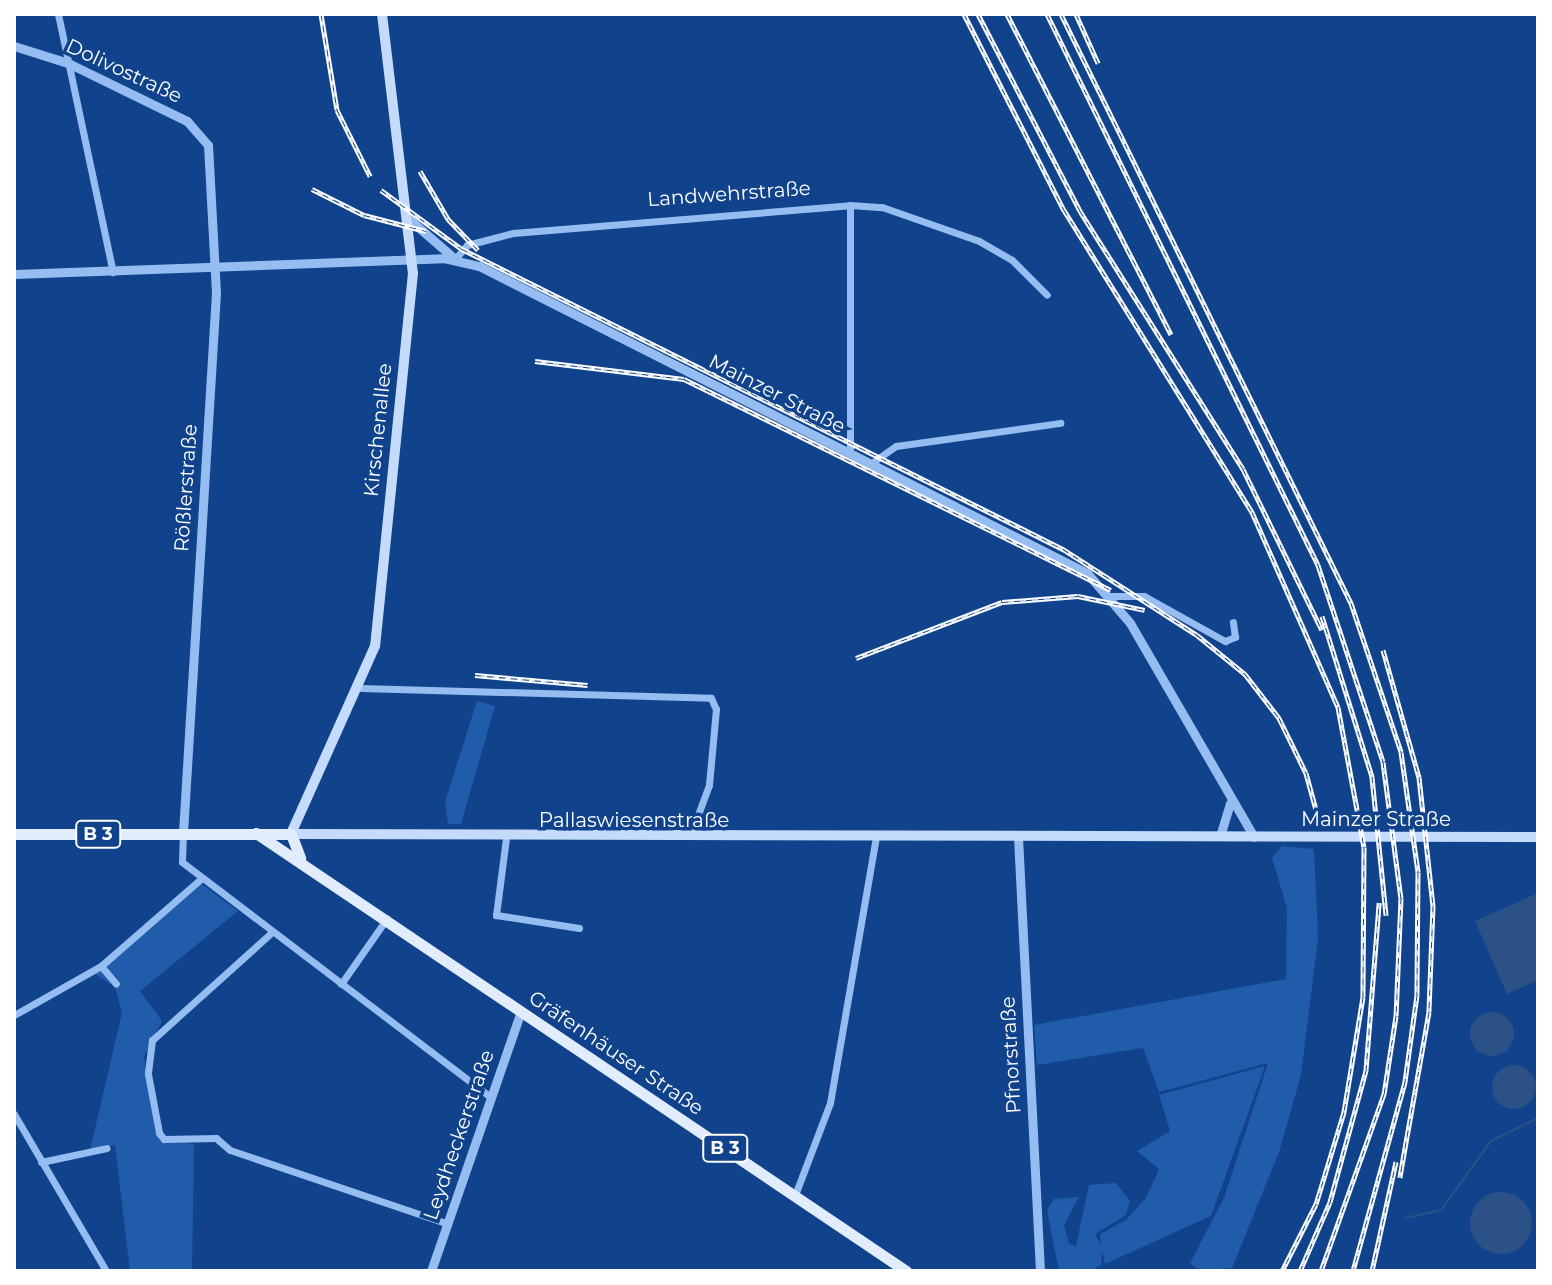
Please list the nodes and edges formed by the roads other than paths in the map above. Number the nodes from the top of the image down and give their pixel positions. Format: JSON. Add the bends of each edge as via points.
{"nodes":[{"id":1,"x":58,"y":14,"type":"edge"},
{"id":2,"x":382,"y":14,"type":"edge"},
{"id":3,"x":14,"y":46,"type":"edge"},
{"id":4,"x":68,"y":63,"type":"junction"},
{"id":5,"x":208,"y":145,"type":"joint"},
{"id":6,"x":850,"y":205,"type":"junction"},
{"id":7,"x":410,"y":220,"type":"junction"},
{"id":8,"x":455,"y":259,"type":"junction"},
{"id":9,"x":413,"y":260,"type":"junction"},
{"id":10,"x":216,"y":268,"type":"junction"},
{"id":11,"x":113,"y":272,"type":"junction"},
{"id":12,"x":14,"y":274,"type":"edge"},
{"id":13,"x":1047,"y":295,"type":"dead end"},
{"id":14,"x":1060,"y":423,"type":"dead end"},
{"id":15,"x":850,"y":451,"type":"junction"},
{"id":16,"x":873,"y":462,"type":"junction"},
{"id":17,"x":1111,"y":596,"type":"junction"},
{"id":18,"x":1233,"y":622,"type":"dead end"},
{"id":19,"x":361,"y":688,"type":"junction"},
{"id":20,"x":1230,"y":804,"type":"junction"},
{"id":21,"x":183,"y":833,"type":"junction"},
{"id":22,"x":256,"y":833,"type":"junction"},
{"id":23,"x":14,"y":834,"type":"edge"},
{"id":24,"x":291,"y":834,"type":"junction"},
{"id":25,"x":1220,"y":836,"type":"junction"},
{"id":26,"x":876,"y":837,"type":"junction"},
{"id":27,"x":1018,"y":837,"type":"junction"},
{"id":28,"x":1254,"y":837,"type":"junction"},
{"id":29,"x":1538,"y":837,"type":"edge"},
{"id":30,"x":506,"y":838,"type":"junction"},
{"id":31,"x":690,"y":838,"type":"junction"},
{"id":32,"x":300,"y":858,"type":"junction"},
{"id":33,"x":202,"y":878,"type":"junction"},
{"id":34,"x":387,"y":918,"type":"junction"},
{"id":35,"x":579,"y":928,"type":"dead end"},
{"id":36,"x":271,"y":933,"type":"junction"},
{"id":37,"x":101,"y":966,"type":"junction"},
{"id":38,"x":116,"y":984,"type":"dead end"},
{"id":39,"x":341,"y":984,"type":"junction"},
{"id":40,"x":521,"y":1011,"type":"junction"},
{"id":41,"x":14,"y":1015,"type":"edge"},
{"id":42,"x":491,"y":1097,"type":"junction"},
{"id":43,"x":14,"y":1114,"type":"edge"},
{"id":44,"x":107,"y":1148,"type":"dead end"},
{"id":45,"x":41,"y":1162,"type":"junction"},
{"id":46,"x":795,"y":1195,"type":"junction"},
{"id":47,"x":448,"y":1224,"type":"junction"},
{"id":48,"x":106,"y":1271,"type":"edge"},
{"id":49,"x":431,"y":1271,"type":"edge"},
{"id":50,"x":906,"y":1271,"type":"edge"},
{"id":51,"x":1040,"y":1271,"type":"edge"}],
"edges":[{"from":1,"to":4,"type":"street"},
{"from":2,"to":7,"type":"main road","name":"Kirschenallee"},
{"from":3,"to":4,"type":"street","name":"Dolivostraße"},
{"from":4,"to":5,"type":"street","name":"Dolivostraße","via":[[187,121]]},
{"from":4,"to":11,"type":"street"},
{"from":5,"to":10,"type":"street","name":"Rößlerstraße"},
{"from":6,"to":8,"type":"street","name":"Landwehrstraße","via":[[513,233],[467,245]]},
{"from":6,"to":13,"type":"street","name":"Landwehrstraße","via":[[882,207],[979,241],[1012,260]]},
{"from":6,"to":15,"type":"street"},
{"from":7,"to":8,"type":"street"},
{"from":7,"to":9,"type":"main road","name":"Kirschenallee"},
{"from":8,"to":9,"type":"street","name":"Mainzer Straße"},
{"from":8,"to":15,"type":"street","name":"Mainzer Straße"},
{"from":9,"to":10,"type":"street"},
{"from":9,"to":19,"type":"main road","name":"Kirschenallee","via":[[375,646]]},
{"from":10,"to":11,"type":"street"},
{"from":10,"to":21,"type":"street","name":"Rößlerstraße"},
{"from":11,"to":12,"type":"street"},
{"from":14,"to":16,"type":"street","via":[[896,446]]},
{"from":15,"to":16,"type":"street","name":"Mainzer Straße"},
{"from":16,"to":17,"type":"street","name":"Mainzer Straße","via":[[1063,557]]},
{"from":17,"to":18,"type":"street","via":[[1144,596],[1222,641],[1236,635]]},
{"from":17,"to":20,"type":"street","name":"Mainzer Straße"},
{"from":19,"to":24,"type":"main road","name":"Kirschenallee"},
{"from":19,"to":31,"type":"street","via":[[711,698],[716,709],[709,785]]},
{"from":20,"to":25,"type":"street"},
{"from":20,"to":28,"type":"street","name":"Mainzer Straße"},
{"from":21,"to":22,"type":"main road","name":"Pallaswiesenstraße","number":"B 3"},
{"from":21,"to":23,"type":"main road","name":"Pallaswiesenstraße","number":"B 3"},
{"from":21,"to":33,"type":"street","via":[[179,858]]},
{"from":22,"to":24,"type":"main road","name":"Pallaswiesenstraße","number":"B 3"},
{"from":22,"to":32,"type":"main road","name":"Gräfenhäuser Straße","number":"B 3"},
{"from":24,"to":30,"type":"main road","name":"Pallaswiesenstraße"},
{"from":24,"to":32,"type":"main road"},
{"from":25,"to":27,"type":"main road","name":"Pallaswiesenstraße"},
{"from":25,"to":28,"type":"main road","name":"Pallaswiesenstraße"},
{"from":26,"to":27,"type":"main road","name":"Pallaswiesenstraße"},
{"from":26,"to":31,"type":"main road","name":"Pallaswiesenstraße"},
{"from":26,"to":46,"type":"street","via":[[828,1114]]},
{"from":27,"to":51,"type":"street","name":"Pfnorstraße"},
{"from":28,"to":29,"type":"main road","name":"Mainzer Straße"},
{"from":30,"to":31,"type":"main road","name":"Pallaswiesenstraße"},
{"from":30,"to":35,"type":"street","via":[[496,915]]},
{"from":32,"to":34,"type":"main road","name":"Gräfenhäuser Straße","number":"B 3"},
{"from":33,"to":36,"type":"street"},
{"from":33,"to":37,"type":"street"},
{"from":34,"to":39,"type":"street"},
{"from":34,"to":40,"type":"main road","name":"Gräfenhäuser Straße","number":"B 3"},
{"from":36,"to":39,"type":"street"},
{"from":36,"to":47,"type":"street","via":[[163,1025],[148,1053],[164,1139],[216,1138],[230,1150]]},
{"from":37,"to":38,"type":"street"},
{"from":37,"to":41,"type":"street"},
{"from":39,"to":42,"type":"street"},
{"from":40,"to":42,"type":"street","name":"Leydheckerstraße"},
{"from":40,"to":46,"type":"main road","name":"Gräfenhäuser Straße","number":"B 3"},
{"from":42,"to":47,"type":"street","name":"Leydheckerstraße"},
{"from":43,"to":45,"type":"street"},
{"from":44,"to":45,"type":"street"},
{"from":45,"to":48,"type":"street"},
{"from":46,"to":50,"type":"main road","name":"Gräfenhäuser Straße","number":"B 3"},
{"from":47,"to":49,"type":"street","name":"Leydheckerstraße"}]}
